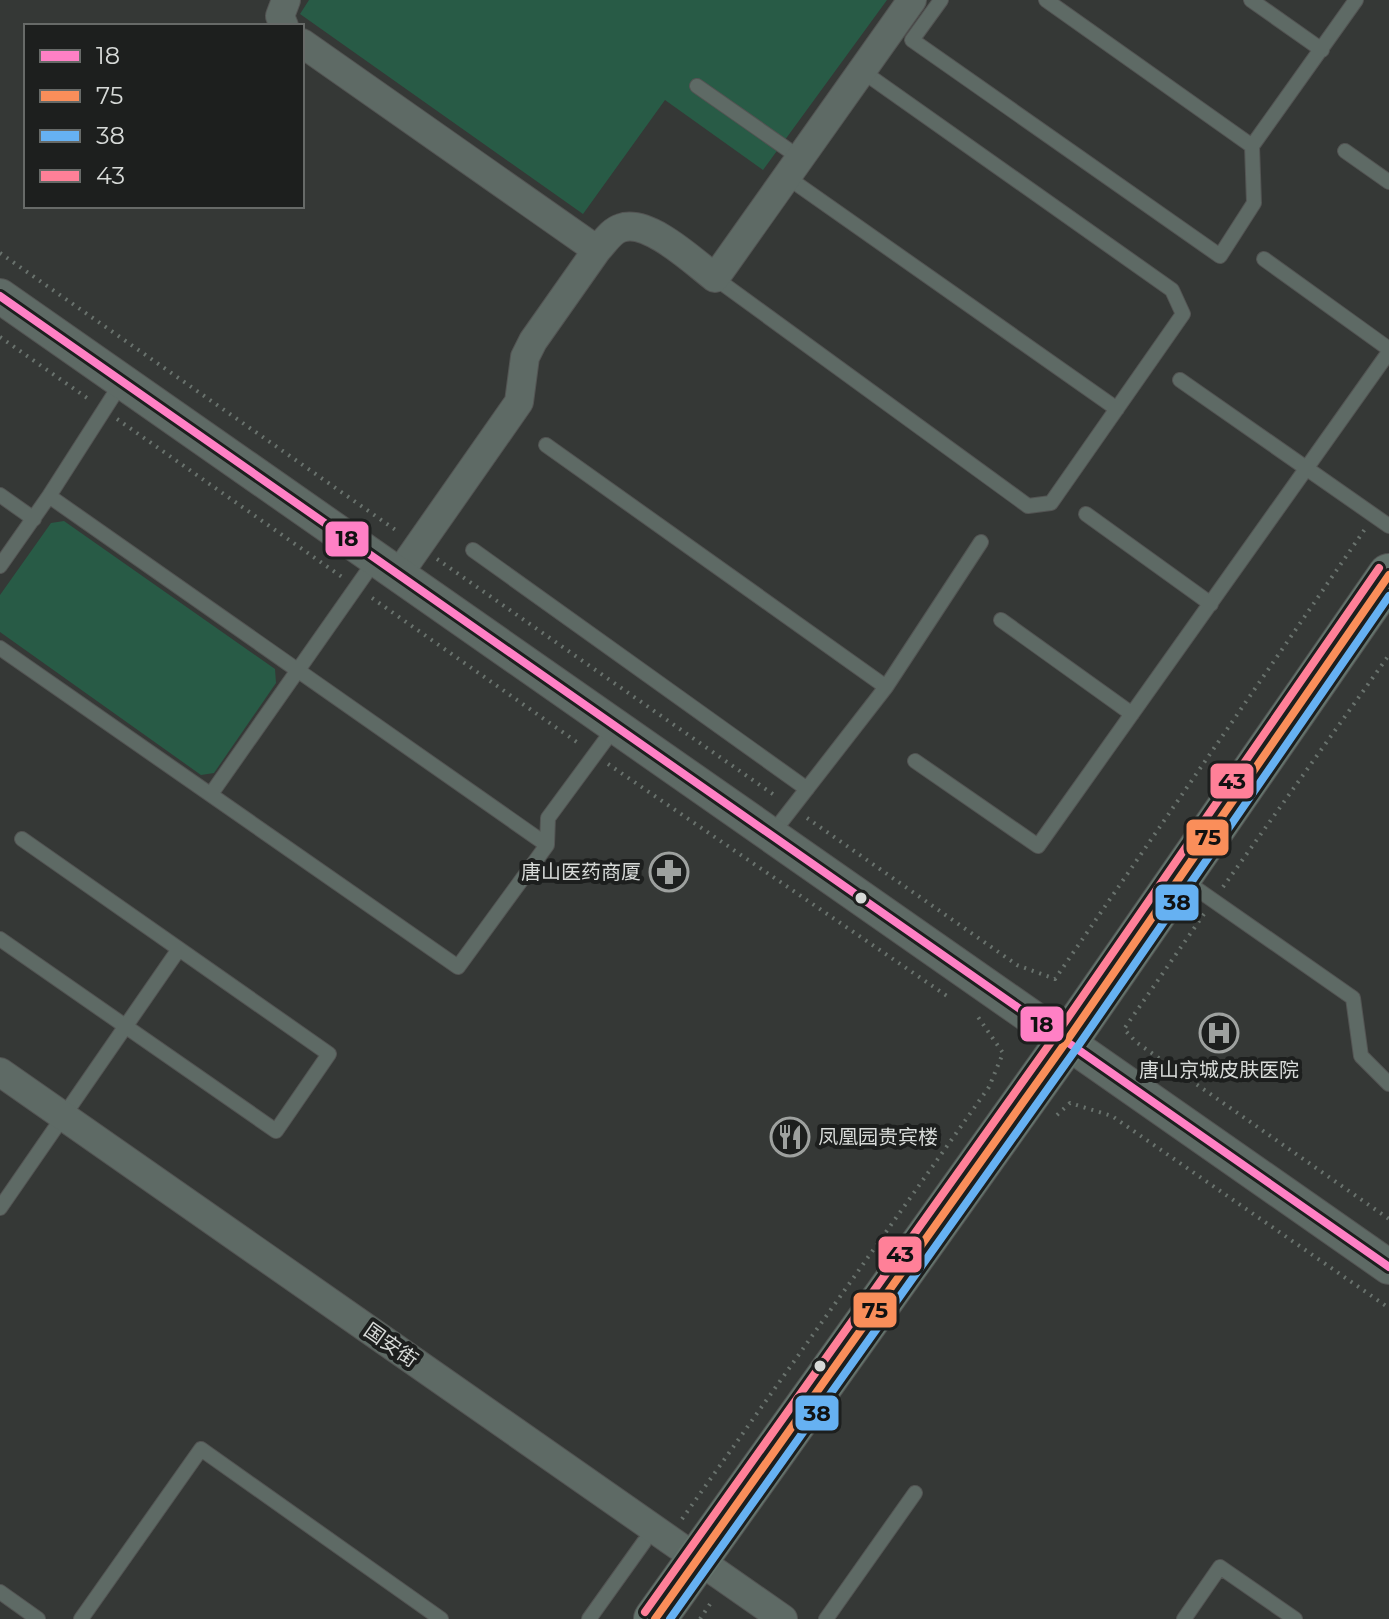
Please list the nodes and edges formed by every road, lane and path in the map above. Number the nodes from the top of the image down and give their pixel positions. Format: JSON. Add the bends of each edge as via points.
{"nodes":[{"id":1,"x":286,"y":0,"type":"edge"},
{"id":2,"x":941,"y":0,"type":"edge"},
{"id":3,"x":1046,"y":0,"type":"edge"},
{"id":4,"x":1251,"y":0,"type":"edge"},
{"id":5,"x":1356,"y":0,"type":"edge"},
{"id":6,"x":905,"y":2,"type":"edge"},
{"id":7,"x":283,"y":24,"type":"edge"},
{"id":8,"x":304,"y":44,"type":"edge"},
{"id":9,"x":1322,"y":50,"type":"junction"},
{"id":10,"x":862,"y":71,"type":"junction"},
{"id":11,"x":697,"y":86,"type":"dead end"},
{"id":12,"x":1252,"y":146,"type":"junction"},
{"id":13,"x":1345,"y":151,"type":"dead end"},
{"id":14,"x":794,"y":168,"type":"junction"},
{"id":15,"x":1389,"y":182,"type":"edge"},
{"id":16,"x":597,"y":250,"type":"junction"},
{"id":17,"x":0,"y":253,"type":"edge"},
{"id":18,"x":1264,"y":259,"type":"dead end"},
{"id":19,"x":715,"y":278,"type":"junction"},
{"id":20,"x":0,"y":296,"type":"edge"},
{"id":21,"x":0,"y":337,"type":"edge"},
{"id":22,"x":1389,"y":350,"type":"edge"},
{"id":23,"x":1180,"y":380,"type":"dead end"},
{"id":24,"x":122,"y":381,"type":"junction"},
{"id":25,"x":104,"y":409,"type":"junction"},
{"id":26,"x":1117,"y":409,"type":"junction"},
{"id":27,"x":546,"y":445,"type":"dead end"},
{"id":28,"x":1307,"y":469,"type":"junction"},
{"id":29,"x":0,"y":495,"type":"edge"},
{"id":30,"x":49,"y":496,"type":"junction"},
{"id":31,"x":1086,"y":514,"type":"dead end"},
{"id":32,"x":1374,"y":516,"type":"junction"},
{"id":33,"x":34,"y":519,"type":"junction"},
{"id":34,"x":1389,"y":526,"type":"edge"},
{"id":35,"x":981,"y":542,"type":"dead end"},
{"id":36,"x":418,"y":546,"type":"junction"},
{"id":37,"x":473,"y":550,"type":"dead end"},
{"id":38,"x":0,"y":566,"type":"edge"},
{"id":39,"x":387,"y":567,"type":"junction"},
{"id":40,"x":1389,"y":575,"type":"edge"},
{"id":41,"x":358,"y":588,"type":"junction"},
{"id":42,"x":1211,"y":604,"type":"junction"},
{"id":43,"x":1001,"y":620,"type":"dead end"},
{"id":44,"x":0,"y":648,"type":"edge"},
{"id":45,"x":1389,"y":655,"type":"edge"},
{"id":46,"x":298,"y":671,"type":"junction"},
{"id":47,"x":886,"y":687,"type":"junction"},
{"id":48,"x":1132,"y":714,"type":"junction"},
{"id":49,"x":615,"y":727,"type":"junction"},
{"id":50,"x":593,"y":754,"type":"junction"},
{"id":51,"x":915,"y":761,"type":"dead end"},
{"id":52,"x":807,"y":789,"type":"junction"},
{"id":53,"x":211,"y":794,"type":"junction"},
{"id":54,"x":792,"y":808,"type":"junction"},
{"id":55,"x":771,"y":835,"type":"junction"},
{"id":56,"x":22,"y":839,"type":"dead end"},
{"id":57,"x":547,"y":845,"type":"junction"},
{"id":58,"x":1197,"y":889,"type":"junction"},
{"id":59,"x":0,"y":939,"type":"edge"},
{"id":60,"x":179,"y":949,"type":"junction"},
{"id":61,"x":954,"y":1001,"type":"dead end"},
{"id":62,"x":967,"y":1010,"type":"dead end"},
{"id":63,"x":125,"y":1026,"type":"junction"},
{"id":64,"x":1066,"y":1042,"type":"junction"},
{"id":65,"x":0,"y":1072,"type":"edge"},
{"id":66,"x":1389,"y":1084,"type":"edge"},
{"id":67,"x":0,"y":1095,"type":"edge"},
{"id":68,"x":1070,"y":1103,"type":"dead end"},
{"id":69,"x":58,"y":1124,"type":"junction"},
{"id":70,"x":0,"y":1208,"type":"edge"},
{"id":71,"x":1389,"y":1219,"type":"edge"},
{"id":72,"x":1389,"y":1267,"type":"edge"},
{"id":73,"x":1389,"y":1308,"type":"edge"},
{"id":74,"x":915,"y":1493,"type":"dead end"},
{"id":75,"x":674,"y":1553,"type":"junction"},
{"id":76,"x":0,"y":1592,"type":"edge"},
{"id":77,"x":828,"y":1618,"type":"edge"},
{"id":78,"x":38,"y":1619,"type":"edge"},
{"id":79,"x":81,"y":1619,"type":"edge"},
{"id":80,"x":441,"y":1619,"type":"edge"},
{"id":81,"x":589,"y":1619,"type":"edge"},
{"id":82,"x":655,"y":1619,"type":"edge"},
{"id":83,"x":752,"y":1619,"type":"edge"},
{"id":84,"x":783,"y":1619,"type":"edge"},
{"id":85,"x":1184,"y":1619,"type":"edge"},
{"id":86,"x":1295,"y":1619,"type":"edge"}],
"edges":[{"from":1,"to":7,"type":"street","via":[[280,16]]},
{"from":2,"to":12,"type":"lane","via":[[912,40],[1220,256],[1254,203]]},
{"from":3,"to":12,"type":"lane"},
{"from":4,"to":9,"type":"lane"},
{"from":5,"to":9,"type":"lane"},
{"from":6,"to":10,"type":"street"},
{"from":8,"to":16,"type":"street"},
{"from":9,"to":12,"type":"lane"},
{"from":10,"to":14,"type":"street"},
{"from":10,"to":26,"type":"lane","via":[[1172,290],[1183,314]]},
{"from":11,"to":14,"type":"lane"},
{"from":13,"to":15,"type":"lane"},
{"from":14,"to":19,"type":"street"},
{"from":14,"to":26,"type":"lane"},
{"from":16,"to":19,"type":"street","via":[[619,228],[635,226]]},
{"from":16,"to":36,"type":"street","via":[[529,349],[519,402]]},
{"from":17,"to":36,"type":"path"},
{"from":18,"to":22,"type":"lane"},
{"from":19,"to":26,"type":"lane","via":[[1028,506],[1051,503]]},
{"from":20,"to":24,"type":"street"},
{"from":21,"to":25,"type":"path"},
{"from":22,"to":28,"type":"lane"},
{"from":23,"to":28,"type":"lane"},
{"from":24,"to":25,"type":"lane"},
{"from":24,"to":39,"type":"street"},
{"from":25,"to":30,"type":"lane"},
{"from":25,"to":41,"type":"path"},
{"from":27,"to":47,"type":"lane"},
{"from":28,"to":32,"type":"lane"},
{"from":28,"to":42,"type":"lane"},
{"from":29,"to":33,"type":"lane"},
{"from":30,"to":33,"type":"lane"},
{"from":30,"to":46,"type":"lane"},
{"from":31,"to":42,"type":"lane"},
{"from":32,"to":34,"type":"lane"},
{"from":32,"to":54,"type":"path","via":[[1055,979],[1017,965]]},
{"from":33,"to":38,"type":"lane"},
{"from":35,"to":47,"type":"lane"},
{"from":36,"to":39,"type":"street"},
{"from":36,"to":54,"type":"path"},
{"from":37,"to":52,"type":"lane"},
{"from":39,"to":41,"type":"lane"},
{"from":39,"to":49,"type":"street"},
{"from":40,"to":58,"type":"main road"},
{"from":41,"to":46,"type":"lane"},
{"from":41,"to":50,"type":"path"},
{"from":42,"to":48,"type":"lane"},
{"from":43,"to":48,"type":"lane"},
{"from":44,"to":53,"type":"lane"},
{"from":45,"to":58,"type":"path"},
{"from":46,"to":53,"type":"lane"},
{"from":46,"to":57,"type":"lane"},
{"from":47,"to":52,"type":"lane"},
{"from":48,"to":51,"type":"lane","via":[[1038,846]]},
{"from":49,"to":50,"type":"lane"},
{"from":49,"to":55,"type":"street"},
{"from":50,"to":57,"type":"lane","via":[[548,818]]},
{"from":50,"to":61,"type":"path"},
{"from":52,"to":54,"type":"lane"},
{"from":53,"to":57,"type":"lane","via":[[458,967]]},
{"from":54,"to":55,"type":"lane"},
{"from":55,"to":64,"type":"street"},
{"from":56,"to":60,"type":"lane"},
{"from":58,"to":64,"type":"main road"},
{"from":58,"to":66,"type":"lane","via":[[1353,998],[1361,1056]]},
{"from":58,"to":71,"type":"path","via":[[1124,1029]]},
{"from":59,"to":63,"type":"lane"},
{"from":60,"to":63,"type":"lane"},
{"from":60,"to":63,"type":"lane","via":[[329,1054],[276,1131]]},
{"from":62,"to":75,"type":"path","via":[[980,1018],[1003,1053],[989,1087]]},
{"from":63,"to":69,"type":"lane"},
{"from":64,"to":72,"type":"street"},
{"from":64,"to":75,"type":"main road"},
{"from":65,"to":69,"type":"street","name":"国安街"},
{"from":67,"to":69,"type":"street","name":"国安街"},
{"from":68,"to":73,"type":"path","via":[[1112,1116]]},
{"from":69,"to":70,"type":"lane"},
{"from":69,"to":75,"type":"street","name":"国安街"},
{"from":74,"to":77,"type":"lane"},
{"from":75,"to":81,"type":"lane"},
{"from":75,"to":82,"type":"main road"},
{"from":75,"to":83,"type":"street","name":"国安街"},
{"from":75,"to":84,"type":"street","name":"国安街"},
{"from":76,"to":78,"type":"lane"},
{"from":79,"to":80,"type":"lane","via":[[201,1449]]},
{"from":85,"to":86,"type":"lane","via":[[1220,1567]]}]}
